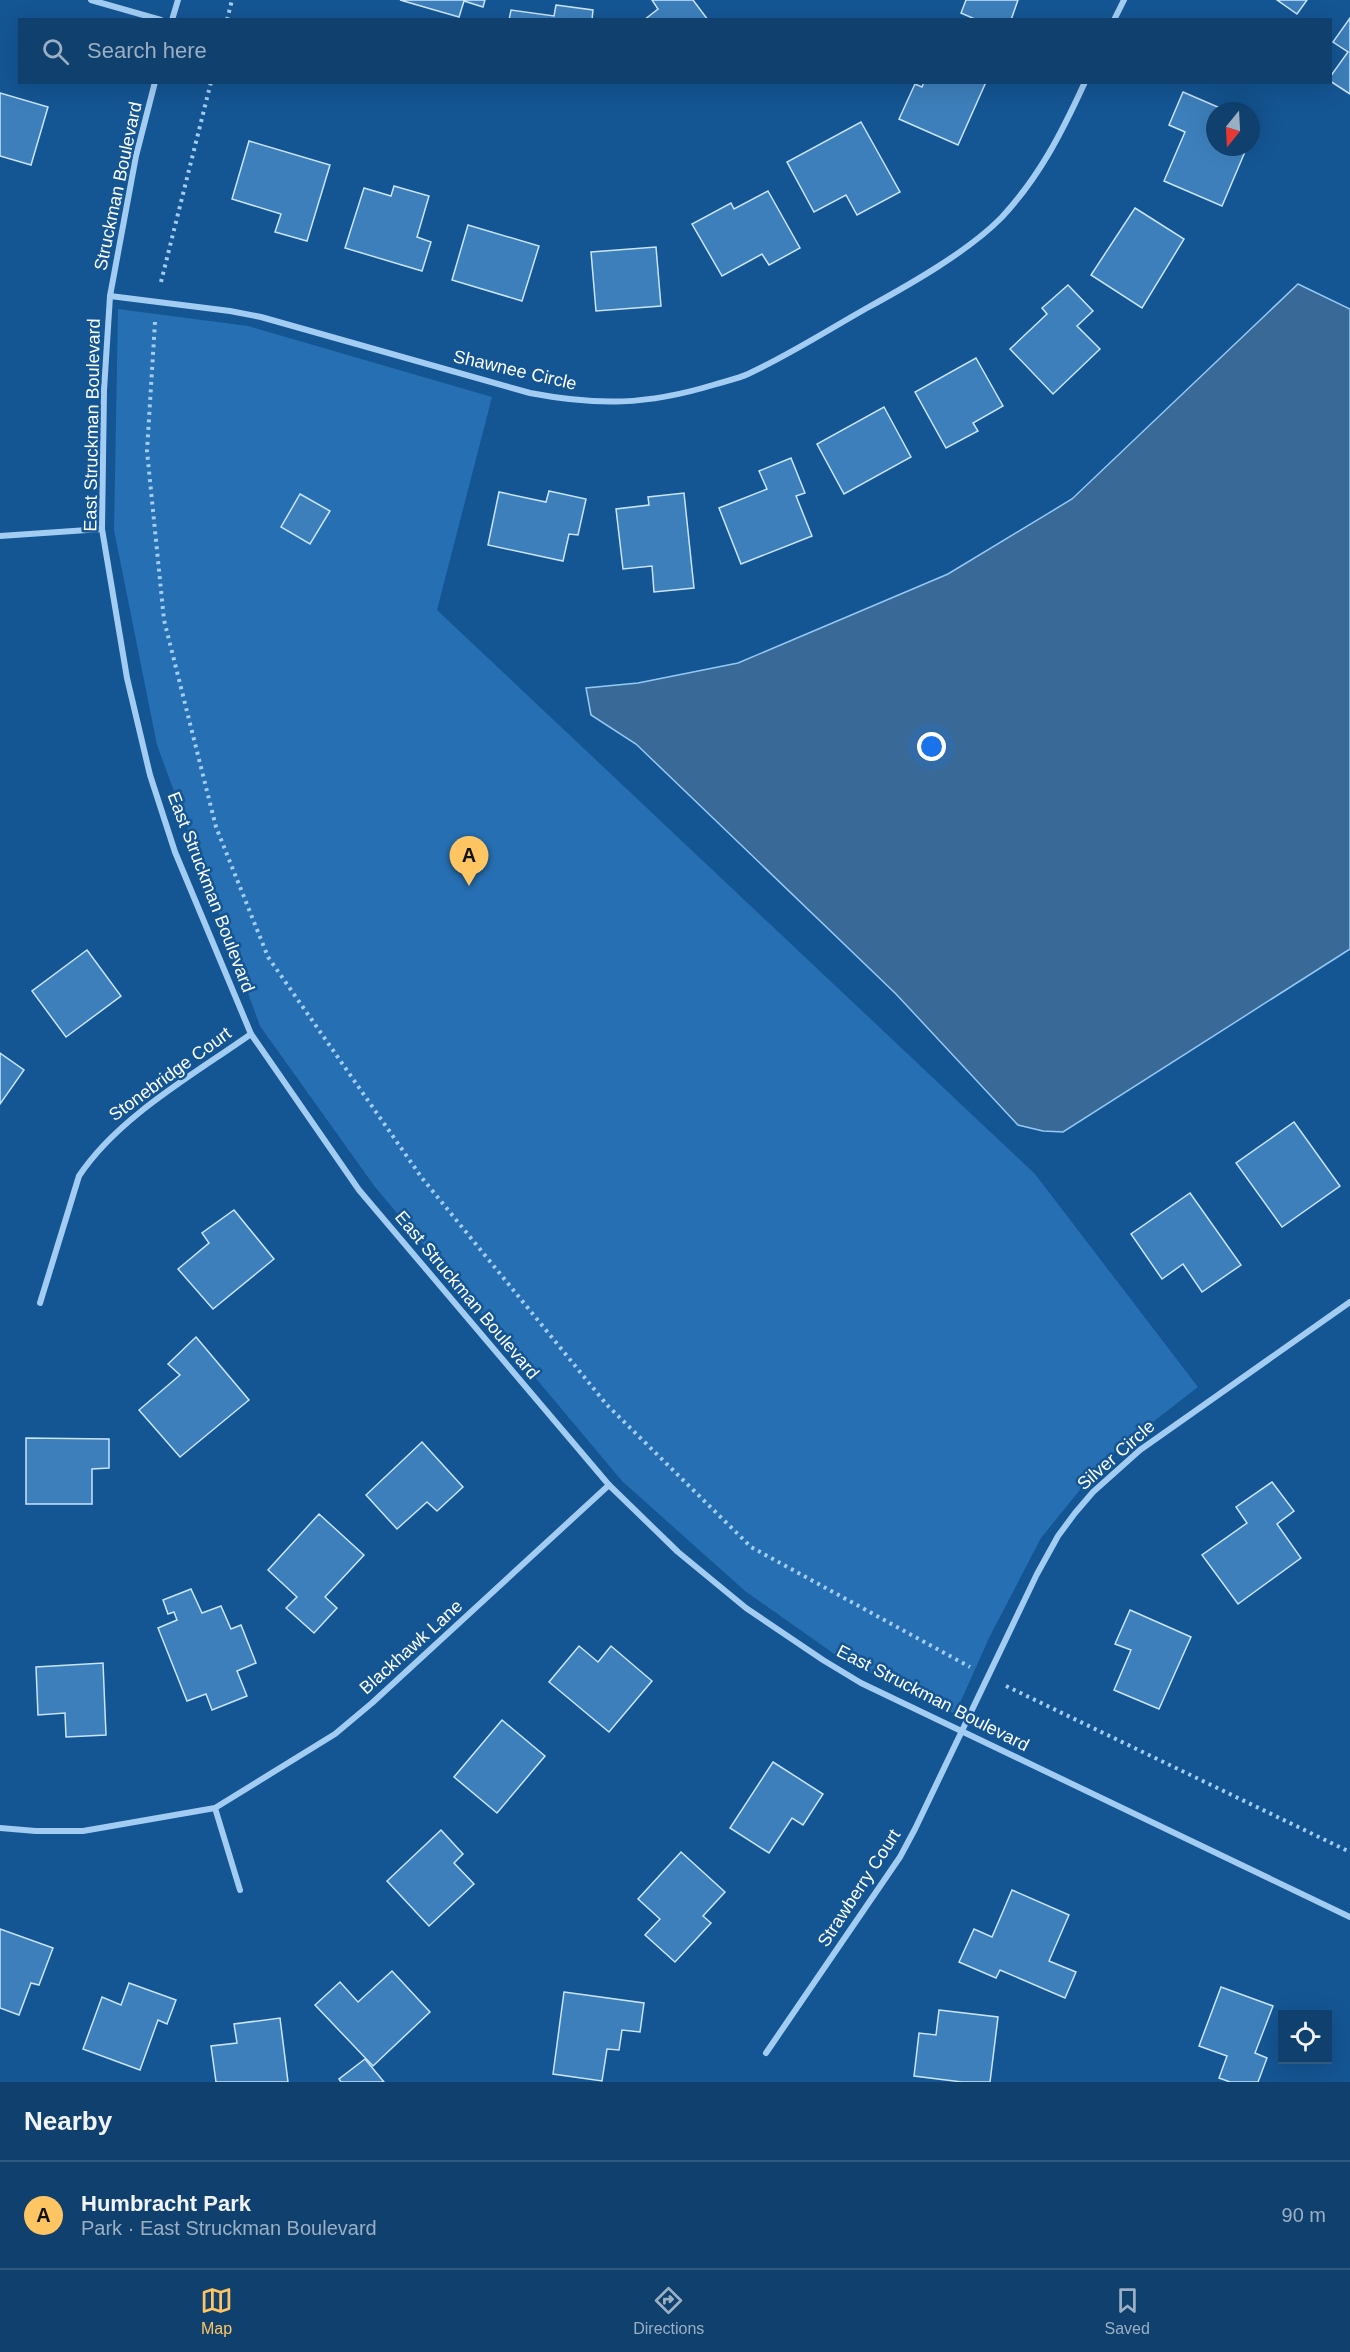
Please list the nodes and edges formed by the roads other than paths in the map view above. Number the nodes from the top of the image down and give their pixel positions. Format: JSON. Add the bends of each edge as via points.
{"nodes":[{"id":1,"x":91,"y":0,"type":"edge"},
{"id":2,"x":178,"y":0,"type":"edge"},
{"id":3,"x":1124,"y":0,"type":"edge"},
{"id":4,"x":154,"y":18,"type":"edge"},
{"id":5,"x":173,"y":18,"type":"edge"},
{"id":6,"x":1115,"y":18,"type":"edge"},
{"id":7,"x":154,"y":84,"type":"edge"},
{"id":8,"x":1084,"y":84,"type":"edge"},
{"id":9,"x":110,"y":296,"type":"junction"},
{"id":10,"x":102,"y":529,"type":"junction"},
{"id":11,"x":0,"y":536,"type":"edge"},
{"id":12,"x":251,"y":1034,"type":"junction"},
{"id":13,"x":1350,"y":1302,"type":"edge"},
{"id":14,"x":40,"y":1303,"type":"dead end"},
{"id":15,"x":609,"y":1485,"type":"junction"},
{"id":16,"x":962,"y":1731,"type":"junction"},
{"id":17,"x":215,"y":1808,"type":"junction"},
{"id":18,"x":0,"y":1828,"type":"edge"},
{"id":19,"x":240,"y":1890,"type":"dead end"},
{"id":20,"x":1350,"y":1917,"type":"edge"},
{"id":21,"x":766,"y":2053,"type":"dead end"}],
"edges":[{"from":1,"to":4,"type":"street"},
{"from":2,"to":5,"type":"street"},
{"from":3,"to":6,"type":"street"},
{"from":7,"to":9,"type":"street","name":"Struckman Boulevard","via":[[136,156]]},
{"from":8,"to":9,"type":"street","name":"Shawnee Circle","via":[[1060,137],[1033,180],[979,237],[905,287],[747,375],[684,394],[647,401],[567,400],[261,317]]},
{"from":9,"to":10,"type":"street","name":"East Struckman Boulevard"},
{"from":10,"to":11,"type":"street"},
{"from":10,"to":12,"type":"street","name":"East Struckman Boulevard","via":[[127,678],[150,775],[175,852]]},
{"from":12,"to":14,"type":"street","name":"Stonebridge Court","via":[[127,1122],[90,1160],[79,1176]]},
{"from":12,"to":15,"type":"street","name":"East Struckman Boulevard","via":[[359,1190]]},
{"from":13,"to":16,"type":"street","name":"Silver Circle","via":[[1140,1450],[1093,1492],[1053,1546]]},
{"from":15,"to":16,"type":"street","name":"East Struckman Boulevard","via":[[678,1552],[746,1608],[861,1683]]},
{"from":15,"to":17,"type":"street","name":"Blackhawk Lane","via":[[335,1734]]},
{"from":16,"to":20,"type":"street","name":"East Struckman Boulevard"},
{"from":16,"to":21,"type":"street","name":"Strawberry Court","via":[[900,1857]]},
{"from":17,"to":18,"type":"street","name":"Blackhawk Lane","via":[[83,1830]]},
{"from":17,"to":19,"type":"street"}]}
